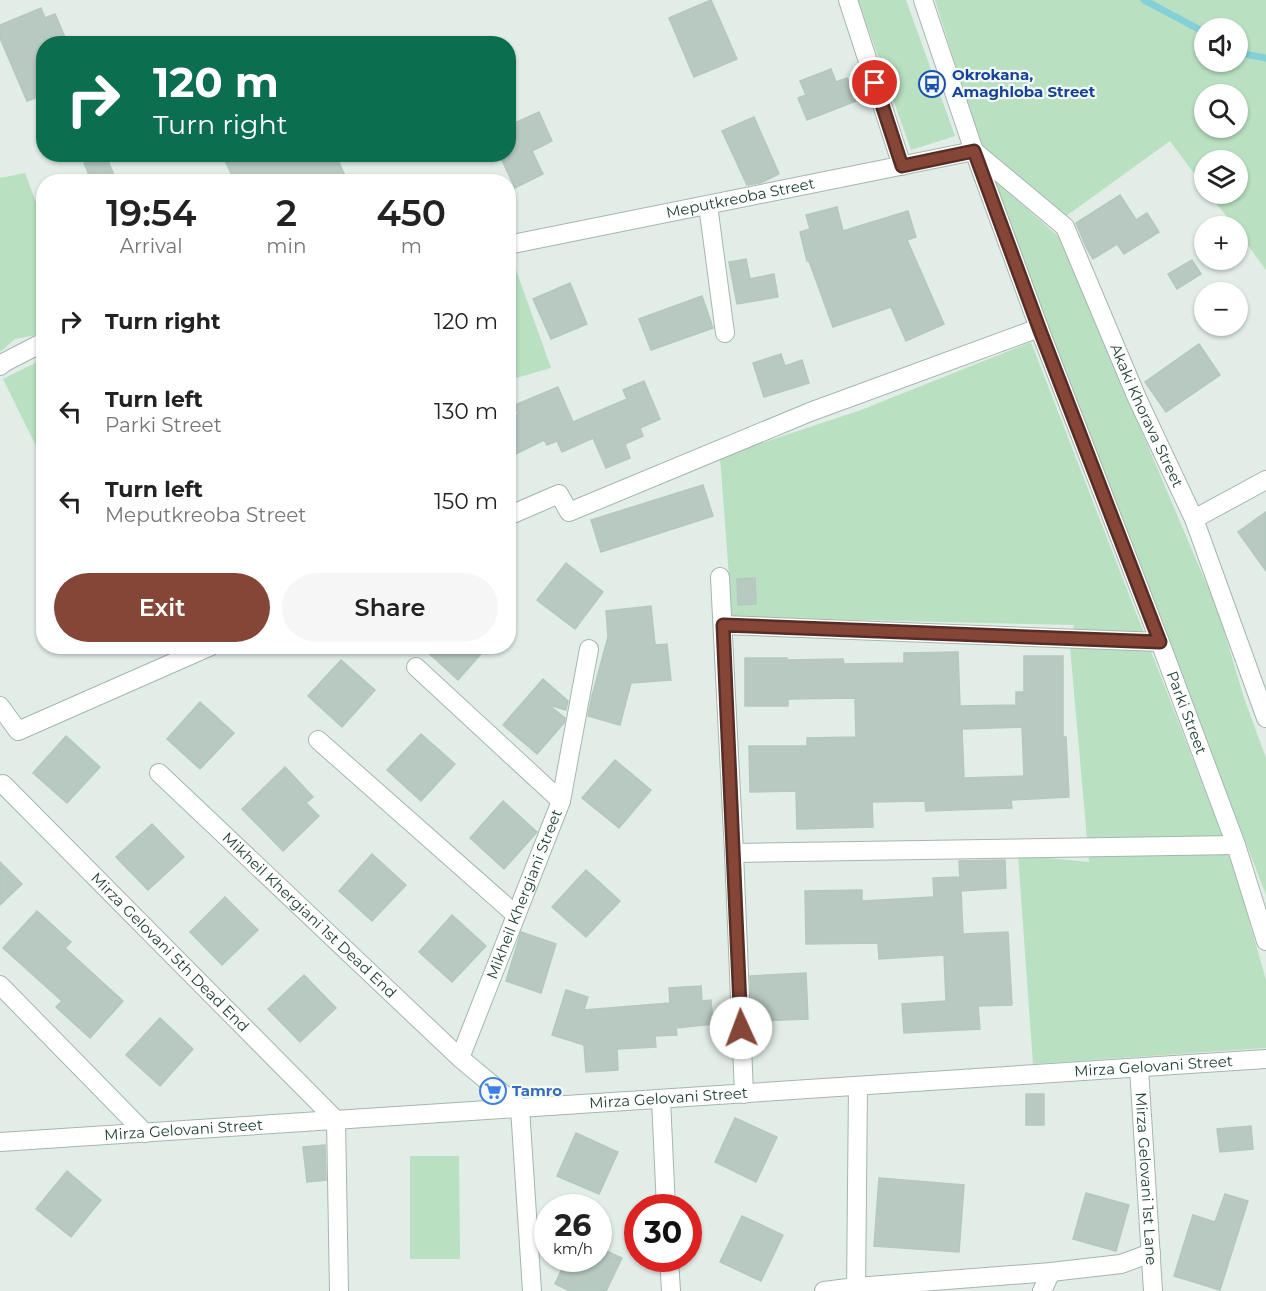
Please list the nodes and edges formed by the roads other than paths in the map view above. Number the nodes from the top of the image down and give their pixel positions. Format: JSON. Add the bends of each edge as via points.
{"nodes":[{"id":1,"x":848,"y":0,"type":"edge"},
{"id":2,"x":923,"y":0,"type":"edge"},
{"id":3,"x":974,"y":151,"type":"junction"},
{"id":4,"x":902,"y":166,"type":"junction"},
{"id":5,"x":708,"y":205,"type":"junction"},
{"id":6,"x":516,"y":243,"type":"edge"},
{"id":7,"x":1039,"y":328,"type":"junction"},
{"id":8,"x":725,"y":333,"type":"dead end"},
{"id":9,"x":36,"y":346,"type":"edge"},
{"id":10,"x":0,"y":366,"type":"edge"},
{"id":11,"x":1266,"y":480,"type":"edge"},
{"id":12,"x":516,"y":513,"type":"edge"},
{"id":13,"x":1194,"y":519,"type":"junction"},
{"id":14,"x":720,"y":577,"type":"dead end"},
{"id":15,"x":723,"y":625,"type":"junction"},
{"id":16,"x":1160,"y":642,"type":"junction"},
{"id":17,"x":589,"y":649,"type":"dead end"},
{"id":18,"x":193,"y":654,"type":"edge"},
{"id":19,"x":416,"y":667,"type":"dead end"},
{"id":20,"x":0,"y":706,"type":"edge"},
{"id":21,"x":1266,"y":718,"type":"edge"},
{"id":22,"x":318,"y":740,"type":"dead end"},
{"id":23,"x":159,"y":773,"type":"dead end"},
{"id":24,"x":3,"y":784,"type":"dead end"},
{"id":25,"x":561,"y":801,"type":"junction"},
{"id":26,"x":1236,"y":845,"type":"junction"},
{"id":27,"x":734,"y":853,"type":"junction"},
{"id":28,"x":516,"y":915,"type":"junction"},
{"id":29,"x":1266,"y":941,"type":"edge"},
{"id":30,"x":0,"y":985,"type":"edge"},
{"id":31,"x":460,"y":1058,"type":"junction"},
{"id":32,"x":1266,"y":1059,"type":"edge"},
{"id":33,"x":1139,"y":1068,"type":"junction"},
{"id":34,"x":858,"y":1086,"type":"junction"},
{"id":35,"x":744,"y":1094,"type":"junction"},
{"id":36,"x":661,"y":1099,"type":"junction"},
{"id":37,"x":520,"y":1108,"type":"junction"},
{"id":38,"x":336,"y":1120,"type":"junction"},
{"id":39,"x":145,"y":1133,"type":"junction"},
{"id":40,"x":0,"y":1142,"type":"edge"},
{"id":41,"x":665,"y":1194,"type":"edge"},
{"id":42,"x":1151,"y":1253,"type":"junction"},
{"id":43,"x":670,"y":1272,"type":"edge"},
{"id":44,"x":1051,"y":1272,"type":"junction"},
{"id":45,"x":856,"y":1289,"type":"edge"},
{"id":46,"x":339,"y":1291,"type":"edge"},
{"id":47,"x":532,"y":1291,"type":"edge"},
{"id":48,"x":671,"y":1291,"type":"edge"},
{"id":49,"x":824,"y":1291,"type":"edge"},
{"id":50,"x":1042,"y":1291,"type":"edge"},
{"id":51,"x":1154,"y":1291,"type":"edge"}],
"edges":[{"from":1,"to":4,"type":"street"},
{"from":2,"to":3,"type":"street","name":"Parki Street"},
{"from":3,"to":4,"type":"street","name":"Meputkreoba Street"},
{"from":3,"to":7,"type":"street","name":"Parki Street"},
{"from":3,"to":13,"type":"street","name":"Akaki Khorava Street","via":[[1065,227],[1137,398]]},
{"from":4,"to":5,"type":"street","name":"Meputkreoba Street"},
{"from":5,"to":6,"type":"street","name":"Meputkreoba Street"},
{"from":5,"to":8,"type":"street"},
{"from":7,"to":12,"type":"street","via":[[810,412],[569,512],[559,494]]},
{"from":7,"to":16,"type":"street","name":"Parki Street"},
{"from":9,"to":10,"type":"street"},
{"from":11,"to":13,"type":"street"},
{"from":13,"to":21,"type":"street","name":"Akaki Khorava Street"},
{"from":14,"to":15,"type":"street"},
{"from":15,"to":16,"type":"street"},
{"from":15,"to":27,"type":"street"},
{"from":16,"to":26,"type":"street","name":"Parki Street"},
{"from":17,"to":25,"type":"street","name":"Mikheil Khergiani Street"},
{"from":18,"to":20,"type":"street","via":[[18,731]]},
{"from":19,"to":25,"type":"street"},
{"from":22,"to":28,"type":"street"},
{"from":23,"to":31,"type":"street","name":"Mikheil Khergiani 1st Dead End"},
{"from":24,"to":38,"type":"street","name":"Mirza Gelovani 5th Dead End"},
{"from":25,"to":28,"type":"street","name":"Mikheil Khergiani Street"},
{"from":26,"to":27,"type":"street"},
{"from":26,"to":29,"type":"street","name":"Parki Street"},
{"from":27,"to":35,"type":"street"},
{"from":28,"to":31,"type":"street","name":"Mikheil Khergiani Street"},
{"from":30,"to":39,"type":"street"},
{"from":31,"to":37,"type":"street"},
{"from":32,"to":33,"type":"street","name":"Mirza Gelovani Street"},
{"from":33,"to":34,"type":"street","name":"Mirza Gelovani Street"},
{"from":33,"to":42,"type":"street","name":"Mirza Gelovani 1st Lane"},
{"from":34,"to":35,"type":"street","name":"Mirza Gelovani Street"},
{"from":34,"to":45,"type":"street"},
{"from":35,"to":36,"type":"street","name":"Mirza Gelovani Street"},
{"from":36,"to":37,"type":"street","name":"Mirza Gelovani Street"},
{"from":36,"to":41,"type":"street"},
{"from":37,"to":38,"type":"street","name":"Mirza Gelovani Street"},
{"from":37,"to":47,"type":"street"},
{"from":38,"to":39,"type":"street","name":"Mirza Gelovani Street"},
{"from":38,"to":46,"type":"street"},
{"from":39,"to":40,"type":"street","name":"Mirza Gelovani Street"},
{"from":42,"to":44,"type":"street","via":[[1120,1264]]},
{"from":42,"to":51,"type":"street","name":"Mirza Gelovani 1st Lane"},
{"from":43,"to":48,"type":"street"},
{"from":44,"to":45,"type":"street"},
{"from":44,"to":50,"type":"street"},
{"from":45,"to":49,"type":"street"}]}
